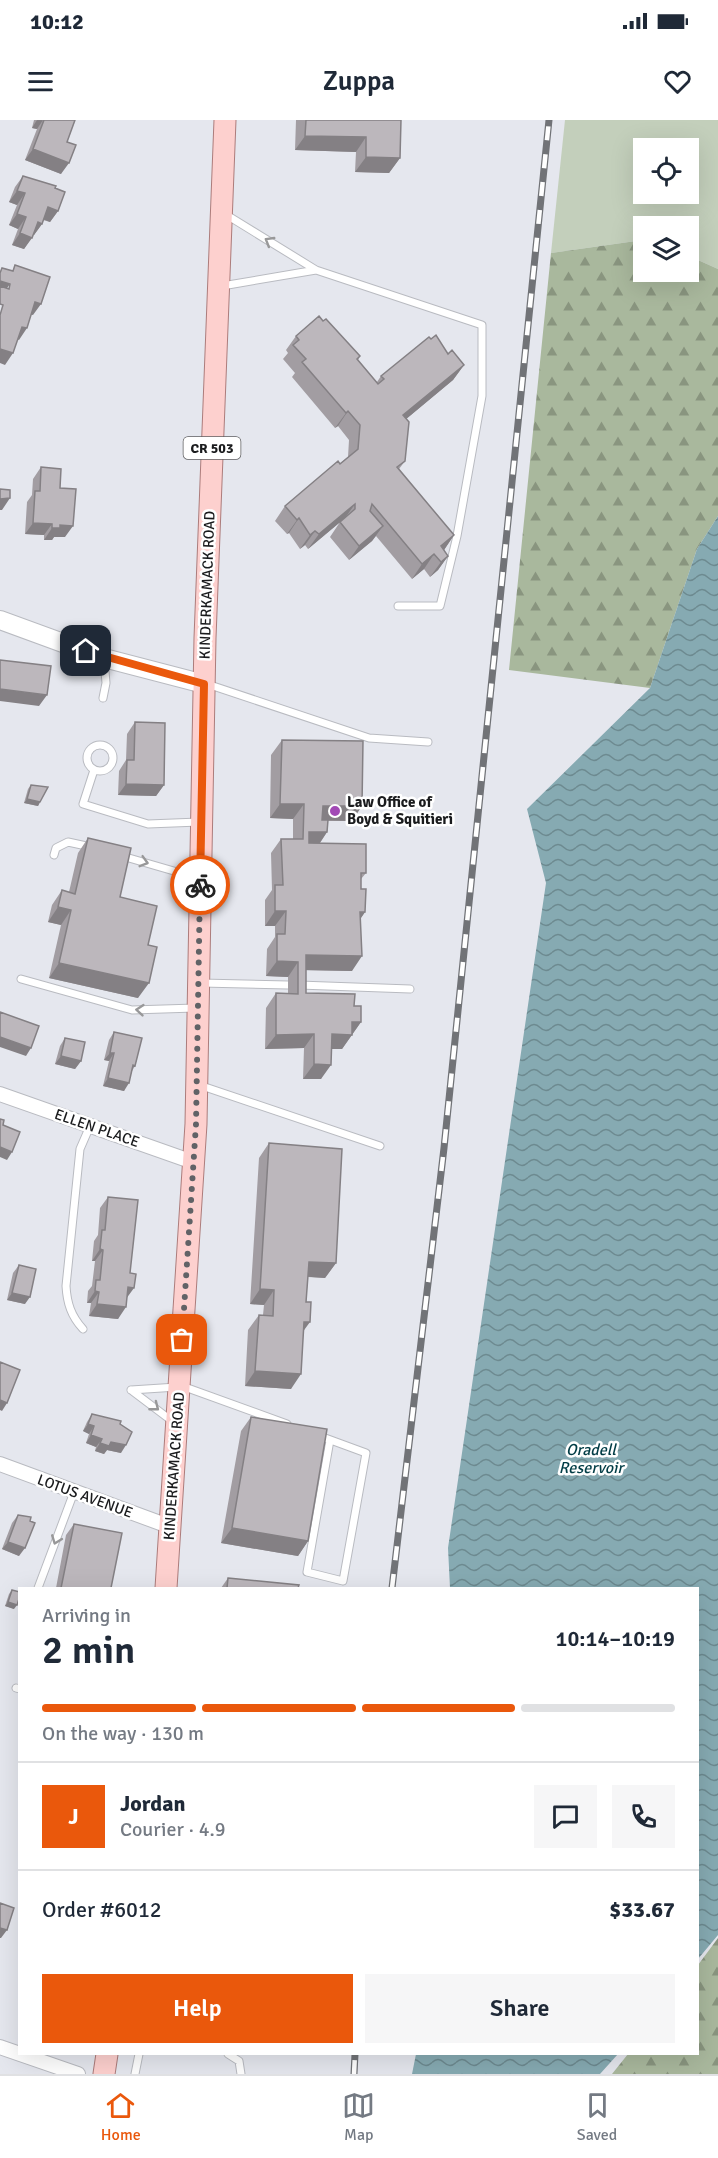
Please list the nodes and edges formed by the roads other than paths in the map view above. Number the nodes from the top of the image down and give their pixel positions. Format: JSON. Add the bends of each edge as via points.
{"nodes":[{"id":1,"x":225,"y":120,"type":"edge"},
{"id":2,"x":221,"y":212,"type":"junction"},
{"id":3,"x":316,"y":270,"type":"junction"},
{"id":4,"x":219,"y":286,"type":"junction"},
{"id":5,"x":398,"y":606,"type":"dead end"},
{"id":6,"x":0,"y":620,"type":"edge"},
{"id":7,"x":104,"y":658,"type":"junction"},
{"id":8,"x":204,"y":684,"type":"junction"},
{"id":9,"x":103,"y":698,"type":"dead end"},
{"id":10,"x":428,"y":742,"type":"dead end"},
{"id":11,"x":94,"y":770,"type":"junction"},
{"id":12,"x":201,"y":822,"type":"junction"},
{"id":13,"x":96,"y":848,"type":"edge"},
{"id":14,"x":117,"y":854,"type":"edge"},
{"id":15,"x":54,"y":855,"type":"dead end"},
{"id":16,"x":200,"y":879,"type":"junction"},
{"id":17,"x":21,"y":979,"type":"dead end"},
{"id":18,"x":198,"y":983,"type":"junction"},
{"id":19,"x":410,"y":989,"type":"dead end"},
{"id":20,"x":198,"y":1007,"type":"junction"},
{"id":21,"x":196,"y":1084,"type":"junction"},
{"id":22,"x":0,"y":1094,"type":"edge"},
{"id":23,"x":90,"y":1125,"type":"junction"},
{"id":24,"x":380,"y":1146,"type":"dead end"},
{"id":25,"x":193,"y":1162,"type":"junction"},
{"id":26,"x":83,"y":1329,"type":"dead end"},
{"id":27,"x":179,"y":1386,"type":"junction"},
{"id":28,"x":177,"y":1427,"type":"junction"},
{"id":29,"x":297,"y":1428,"type":"edge"},
{"id":30,"x":308,"y":1432,"type":"edge"},
{"id":31,"x":330,"y":1440,"type":"junction"},
{"id":32,"x":0,"y":1464,"type":"edge"},
{"id":33,"x":74,"y":1492,"type":"junction"},
{"id":34,"x":171,"y":1527,"type":"junction"},
{"id":35,"x":38,"y":1587,"type":"edge"},
{"id":36,"x":166,"y":1587,"type":"edge"},
{"id":37,"x":0,"y":2047,"type":"edge"},
{"id":38,"x":18,"y":2053,"type":"edge"},
{"id":39,"x":23,"y":2055,"type":"edge"},
{"id":40,"x":107,"y":2055,"type":"edge"},
{"id":41,"x":139,"y":2055,"type":"edge"},
{"id":42,"x":230,"y":2055,"type":"edge"},
{"id":43,"x":78,"y":2074,"type":"edge"},
{"id":44,"x":104,"y":2074,"type":"edge"},
{"id":45,"x":135,"y":2074,"type":"edge"},
{"id":46,"x":241,"y":2074,"type":"edge"}],
"edges":[{"from":1,"to":2,"type":"main road","name":"KINDERKAMACK ROAD","number":"CR 503"},
{"from":3,"to":2,"type":"lane","one_way":true},
{"from":2,"to":4,"type":"main road","name":"KINDERKAMACK ROAD","number":"CR 503"},
{"from":3,"to":4,"type":"lane"},
{"from":3,"to":5,"type":"lane","via":[[482,325],[482,396],[440,606]]},
{"from":4,"to":8,"type":"main road","name":"KINDERKAMACK ROAD","number":"CR 503"},
{"from":6,"to":7,"type":"street"},
{"from":7,"to":8,"type":"street"},
{"from":7,"to":9,"type":"lane"},
{"from":8,"to":10,"type":"lane","via":[[369,738]]},
{"from":8,"to":12,"type":"main road","name":"KINDERKAMACK ROAD","number":"CR 503"},
{"from":11,"to":11,"type":"lane","via":[[107,770],[112,763],[113,754],[108,747],[99,744],[88,752],[87,761]]},
{"from":11,"to":12,"type":"lane","via":[[83,804],[148,824]]},
{"from":12,"to":16,"type":"main road","name":"KINDERKAMACK ROAD","number":"CR 503"},
{"from":13,"to":15,"type":"lane","via":[[64,843],[57,846]]},
{"from":14,"to":16,"type":"lane","one_way":true},
{"from":16,"to":18,"type":"main road","name":"KINDERKAMACK ROAD","number":"CR 503"},
{"from":20,"to":17,"type":"lane","one_way":true,"via":[[132,1010]]},
{"from":18,"to":19,"type":"lane"},
{"from":18,"to":20,"type":"main road","name":"KINDERKAMACK ROAD","number":"CR 503"},
{"from":20,"to":21,"type":"main road","name":"KINDERKAMACK ROAD","number":"CR 503"},
{"from":21,"to":24,"type":"lane"},
{"from":21,"to":25,"type":"main road","name":"KINDERKAMACK ROAD","number":"CR 503"},
{"from":22,"to":23,"type":"street","name":"ELLEN PLACE"},
{"from":23,"to":25,"type":"street","name":"ELLEN PLACE"},
{"from":23,"to":26,"type":"lane","via":[[81,1149],[66,1286],[66,1299]]},
{"from":25,"to":27,"type":"main road","name":"KINDERKAMACK ROAD","number":"CR 503"},
{"from":27,"to":28,"type":"main road","name":"KINDERKAMACK ROAD","number":"CR 503"},
{"from":27,"to":28,"type":"lane","one_way":true,"via":[[131,1390]]},
{"from":27,"to":29,"type":"lane"},
{"from":28,"to":34,"type":"main road","name":"KINDERKAMACK ROAD","number":"CR 503"},
{"from":30,"to":31,"type":"lane"},
{"from":31,"to":31,"type":"lane","via":[[366,1453],[343,1581],[307,1572]]},
{"from":32,"to":33,"type":"street","name":"LOTUS AVENUE"},
{"from":33,"to":34,"type":"street","name":"LOTUS AVENUE"},
{"from":33,"to":35,"type":"lane","one_way":true},
{"from":34,"to":36,"type":"main road","name":"KINDERKAMACK ROAD","number":"CR 503"},
{"from":37,"to":38,"type":"street"},
{"from":39,"to":43,"type":"street"},
{"from":40,"to":44,"type":"main road"},
{"from":41,"to":45,"type":"lane"},
{"from":42,"to":46,"type":"lane","via":[[240,2061]]}]}
